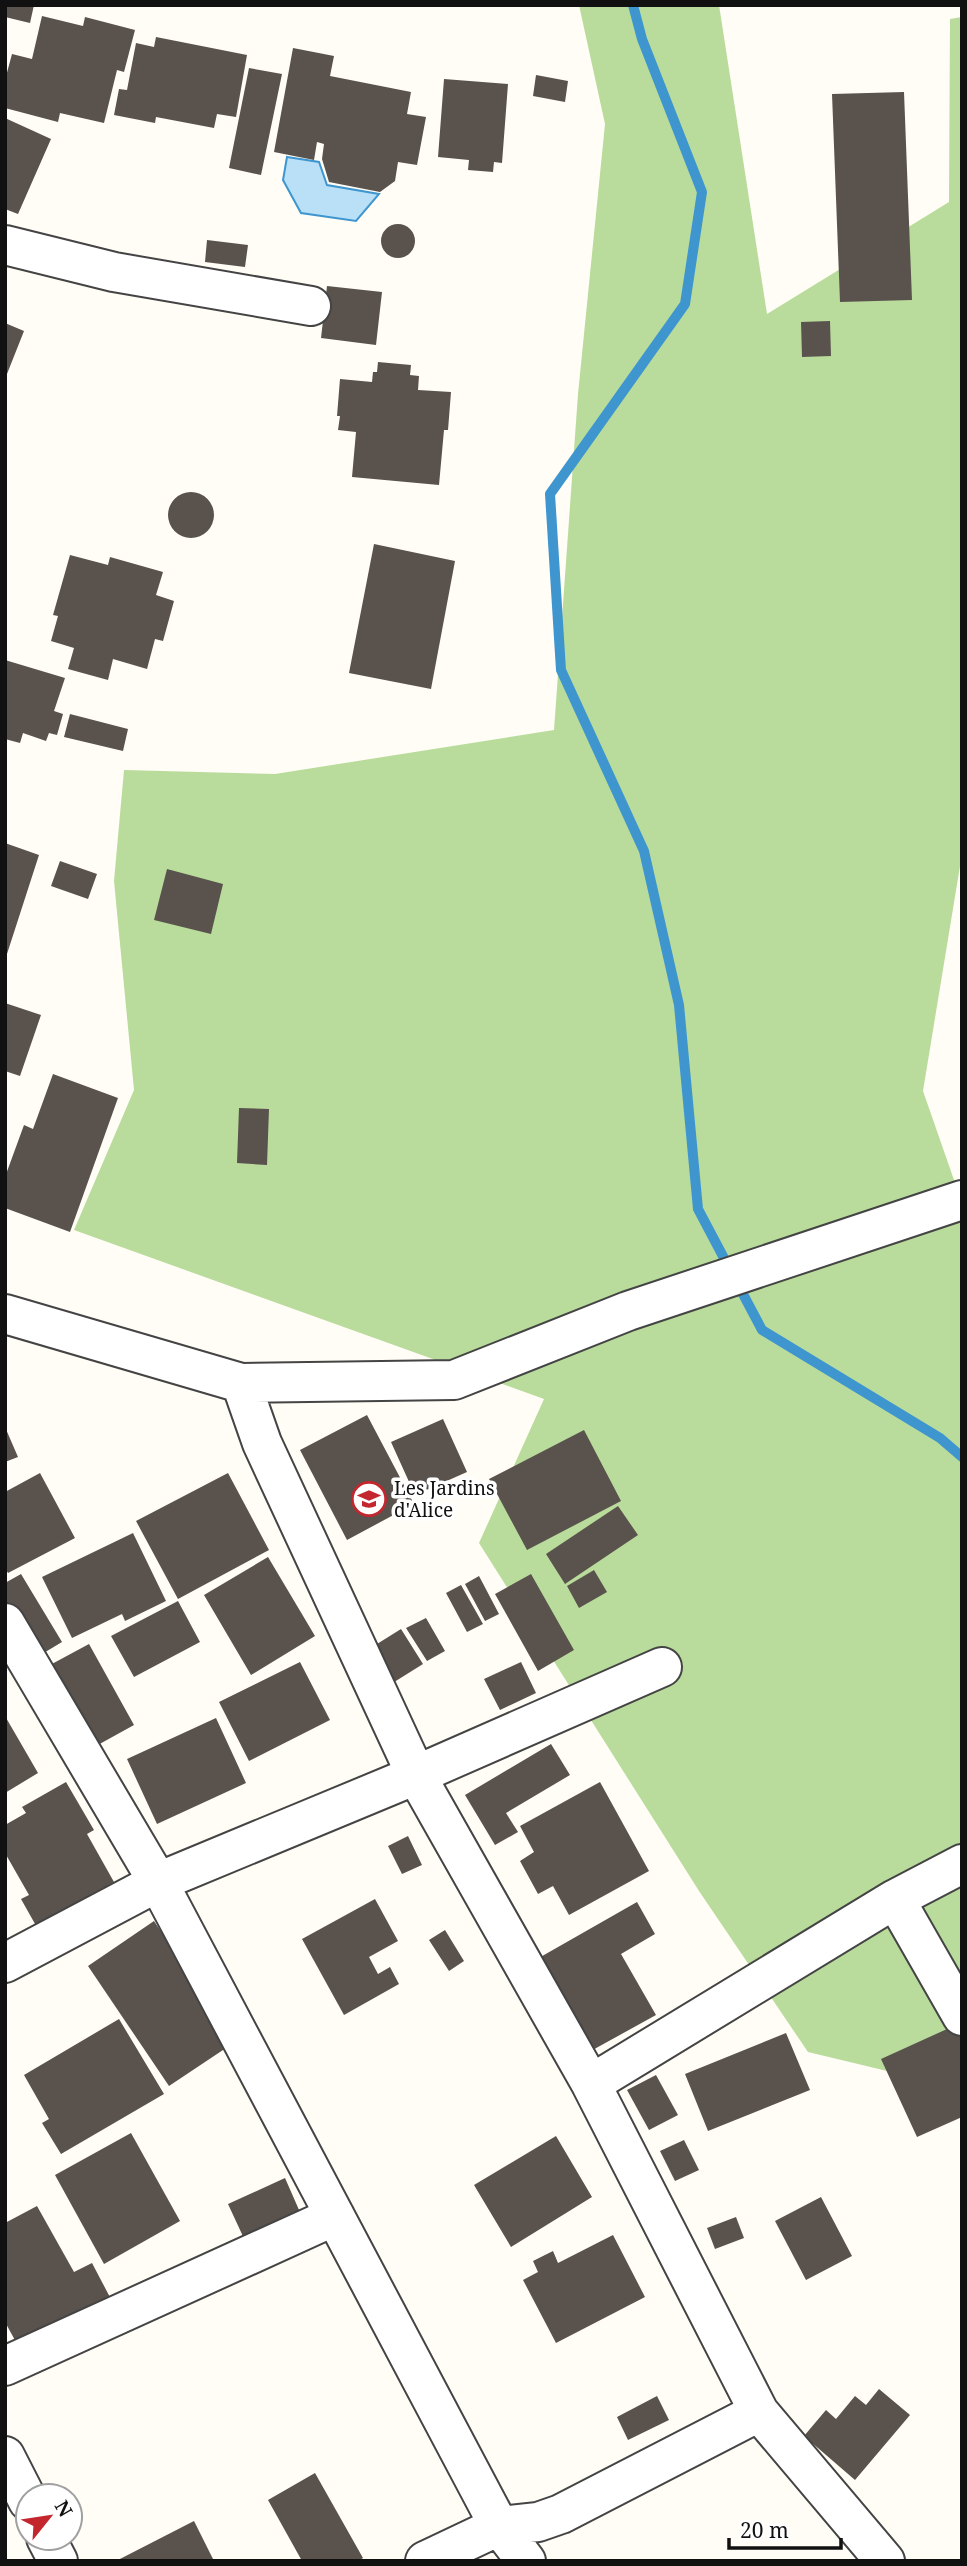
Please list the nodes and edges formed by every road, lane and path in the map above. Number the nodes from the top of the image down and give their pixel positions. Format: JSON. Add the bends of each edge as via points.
{"nodes":[{"id":1,"x":5,"y":245,"type":"edge"},
{"id":2,"x":311,"y":306,"type":"dead end"},
{"id":3,"x":962,"y":1200,"type":"edge"},
{"id":4,"x":5,"y":1314,"type":"edge"},
{"id":5,"x":241,"y":1383,"type":"junction"},
{"id":6,"x":5,"y":1623,"type":"edge"},
{"id":7,"x":662,"y":1667,"type":"dead end"},
{"id":8,"x":416,"y":1775,"type":"junction"},
{"id":9,"x":962,"y":1864,"type":"edge"},
{"id":10,"x":158,"y":1882,"type":"junction"},
{"id":11,"x":895,"y":1899,"type":"junction"},
{"id":12,"x":5,"y":1963,"type":"edge"},
{"id":13,"x":962,"y":2016,"type":"edge"},
{"id":14,"x":591,"y":2084,"type":"junction"},
{"id":15,"x":335,"y":2216,"type":"junction"},
{"id":16,"x":5,"y":2366,"type":"edge"},
{"id":17,"x":760,"y":2412,"type":"junction"},
{"id":18,"x":5,"y":2456,"type":"edge"},
{"id":19,"x":18,"y":2482,"type":"edge"},
{"id":20,"x":499,"y":2526,"type":"junction"},
{"id":21,"x":425,"y":2561,"type":"edge"},
{"id":22,"x":526,"y":2561,"type":"edge"},
{"id":23,"x":885,"y":2561,"type":"edge"}],
"edges":[{"from":1,"to":2,"type":"street","via":[[114,272]]},
{"from":3,"to":5,"type":"street","via":[[628,1311],[454,1380]]},
{"from":4,"to":5,"type":"street"},
{"from":5,"to":8,"type":"street","via":[[262,1443]]},
{"from":6,"to":10,"type":"street"},
{"from":7,"to":8,"type":"street"},
{"from":8,"to":10,"type":"street"},
{"from":8,"to":14,"type":"street"},
{"from":9,"to":11,"type":"street"},
{"from":10,"to":12,"type":"street"},
{"from":10,"to":15,"type":"street"},
{"from":11,"to":13,"type":"street"},
{"from":11,"to":14,"type":"street"},
{"from":14,"to":17,"type":"street"},
{"from":15,"to":16,"type":"street"},
{"from":15,"to":20,"type":"street"},
{"from":17,"to":20,"type":"street","via":[[561,2514]]},
{"from":17,"to":23,"type":"street"},
{"from":18,"to":19,"type":"street"},
{"from":20,"to":21,"type":"street"},
{"from":20,"to":22,"type":"street"}]}
